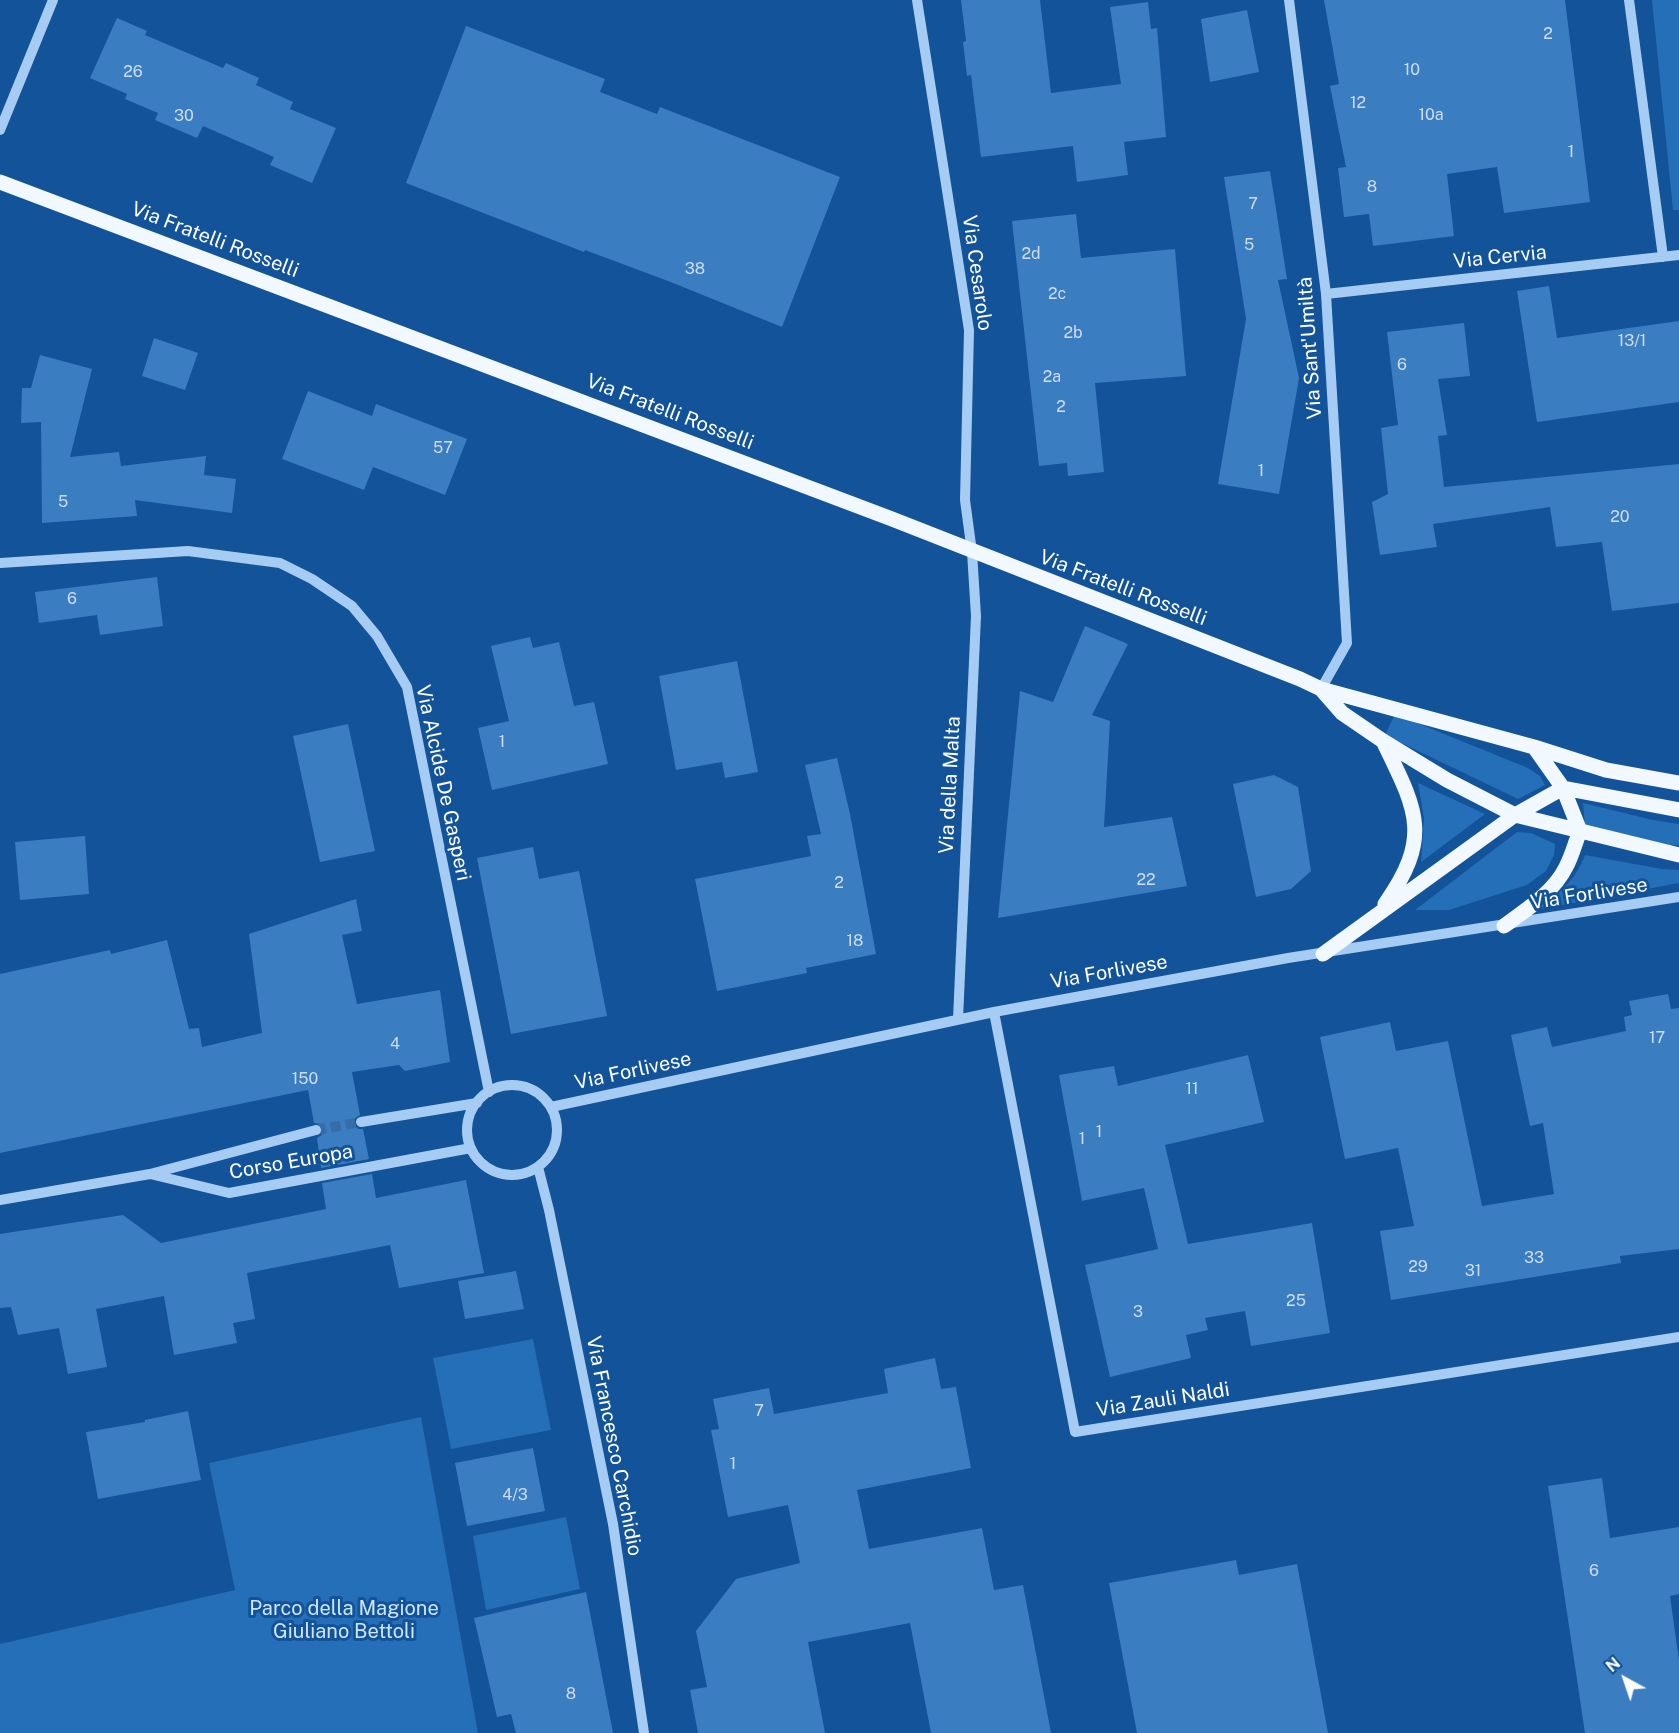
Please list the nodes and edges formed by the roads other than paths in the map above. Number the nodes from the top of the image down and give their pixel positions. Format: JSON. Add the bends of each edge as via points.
{"nodes":[{"id":1,"x":53,"y":0,"type":"edge"},
{"id":2,"x":917,"y":0,"type":"edge"},
{"id":3,"x":1289,"y":0,"type":"edge"},
{"id":4,"x":1629,"y":0,"type":"edge"},
{"id":5,"x":0,"y":130,"type":"edge"},
{"id":6,"x":0,"y":182,"type":"edge"},
{"id":7,"x":1679,"y":255,"type":"edge"},
{"id":8,"x":1663,"y":257,"type":"junction"},
{"id":9,"x":1326,"y":294,"type":"junction"},
{"id":10,"x":972,"y":552,"type":"junction"},
{"id":11,"x":0,"y":563,"type":"edge"},
{"id":12,"x":1322,"y":689,"type":"junction"},
{"id":13,"x":1383,"y":741,"type":"junction"},
{"id":14,"x":1534,"y":747,"type":"junction"},
{"id":15,"x":1679,"y":783,"type":"edge"},
{"id":16,"x":1563,"y":788,"type":"junction"},
{"id":17,"x":1679,"y":810,"type":"edge"},
{"id":18,"x":1515,"y":814,"type":"junction"},
{"id":19,"x":1580,"y":831,"type":"junction"},
{"id":20,"x":1679,"y":855,"type":"edge"},
{"id":21,"x":1679,"y":897,"type":"edge"},
{"id":22,"x":1378,"y":914,"type":"junction"},
{"id":23,"x":1504,"y":926,"type":"junction"},
{"id":24,"x":1323,"y":954,"type":"junction"},
{"id":25,"x":994,"y":1012,"type":"junction"},
{"id":26,"x":958,"y":1019,"type":"junction"},
{"id":27,"x":489,"y":1092,"type":"junction"},
{"id":28,"x":477,"y":1103,"type":"junction"},
{"id":29,"x":551,"y":1107,"type":"junction"},
{"id":30,"x":361,"y":1122,"type":"tunnel mouth"},
{"id":31,"x":316,"y":1130,"type":"tunnel mouth"},
{"id":32,"x":471,"y":1148,"type":"junction"},
{"id":33,"x":538,"y":1167,"type":"junction"},
{"id":34,"x":150,"y":1174,"type":"junction"},
{"id":35,"x":0,"y":1200,"type":"edge"},
{"id":36,"x":1679,"y":1337,"type":"edge"},
{"id":37,"x":644,"y":1733,"type":"edge"}],
"edges":[{"from":1,"to":5,"type":"street"},
{"from":2,"to":10,"type":"street","name":"Via Cesarolo","via":[[969,330],[965,500]]},
{"from":3,"to":9,"type":"street","name":"Via Sant'Umiltà"},
{"from":4,"to":8,"type":"street"},
{"from":6,"to":10,"type":"main road","name":"Via Fratelli Rosselli"},
{"from":7,"to":8,"type":"street","name":"Via Cervia"},
{"from":8,"to":9,"type":"street","name":"Via Cervia"},
{"from":9,"to":12,"type":"street","name":"Via Sant'Umiltà","via":[[1347,642]]},
{"from":10,"to":12,"type":"main road","name":"Via Fratelli Rosselli"},
{"from":10,"to":26,"type":"street","name":"Via della Malta","via":[[976,616]]},
{"from":11,"to":27,"type":"street","name":"Via Alcide De Gasperi","via":[[188,551],[280,563],[352,606],[377,636],[407,687]]},
{"from":12,"to":13,"type":"main road","name":"Via Fratelli Rosselli","via":[[1342,713]]},
{"from":12,"to":14,"type":"main road","name":"Via Fratelli Rosselli"},
{"from":13,"to":18,"type":"main road","name":"Via Fratelli Rosselli","via":[[1447,780]]},
{"from":13,"to":22,"type":"main road","via":[[1408,792],[1415,822],[1414,852],[1401,881]]},
{"from":14,"to":15,"type":"main road","name":"Via Fratelli Rosselli","via":[[1606,770]]},
{"from":14,"to":16,"type":"main road"},
{"from":16,"to":17,"type":"main road"},
{"from":16,"to":18,"type":"main road"},
{"from":16,"to":19,"type":"main road"},
{"from":18,"to":19,"type":"main road","name":"Via Fratelli Rosselli"},
{"from":18,"to":22,"type":"main road"},
{"from":19,"to":20,"type":"main road","name":"Via Fratelli Rosselli"},
{"from":19,"to":23,"type":"main road","via":[[1554,886]]},
{"from":21,"to":23,"type":"street","name":"Via Forlivese"},
{"from":22,"to":24,"type":"main road"},
{"from":23,"to":24,"type":"street","name":"Via Forlivese"},
{"from":24,"to":25,"type":"street","name":"Via Forlivese"},
{"from":25,"to":26,"type":"street","name":"Via Forlivese"},
{"from":25,"to":36,"type":"street","name":"Via Zauli Naldi","via":[[1075,1432]]},
{"from":26,"to":29,"type":"street","name":"Via Forlivese"},
{"from":27,"to":28,"type":"street"},
{"from":27,"to":29,"type":"street","name":"Via Forlivese","via":[[516,1086],[530,1089]]},
{"from":28,"to":30,"type":"street"},
{"from":28,"to":32,"type":"street","via":[[468,1125]]},
{"from":29,"to":33,"type":"street","name":"Via Forlivese","via":[[556,1119],[555,1146]]},
{"from":31,"to":34,"type":"street","name":"Corso Europa"},
{"from":32,"to":33,"type":"street","via":[[478,1160],[499,1174],[526,1173]]},
{"from":32,"to":34,"type":"street","name":"Corso Europa","via":[[229,1193]]},
{"from":33,"to":37,"type":"street","name":"Via Francesco Carchidio","via":[[613,1524]]},
{"from":34,"to":35,"type":"street","name":"Corso Europa"}]}
